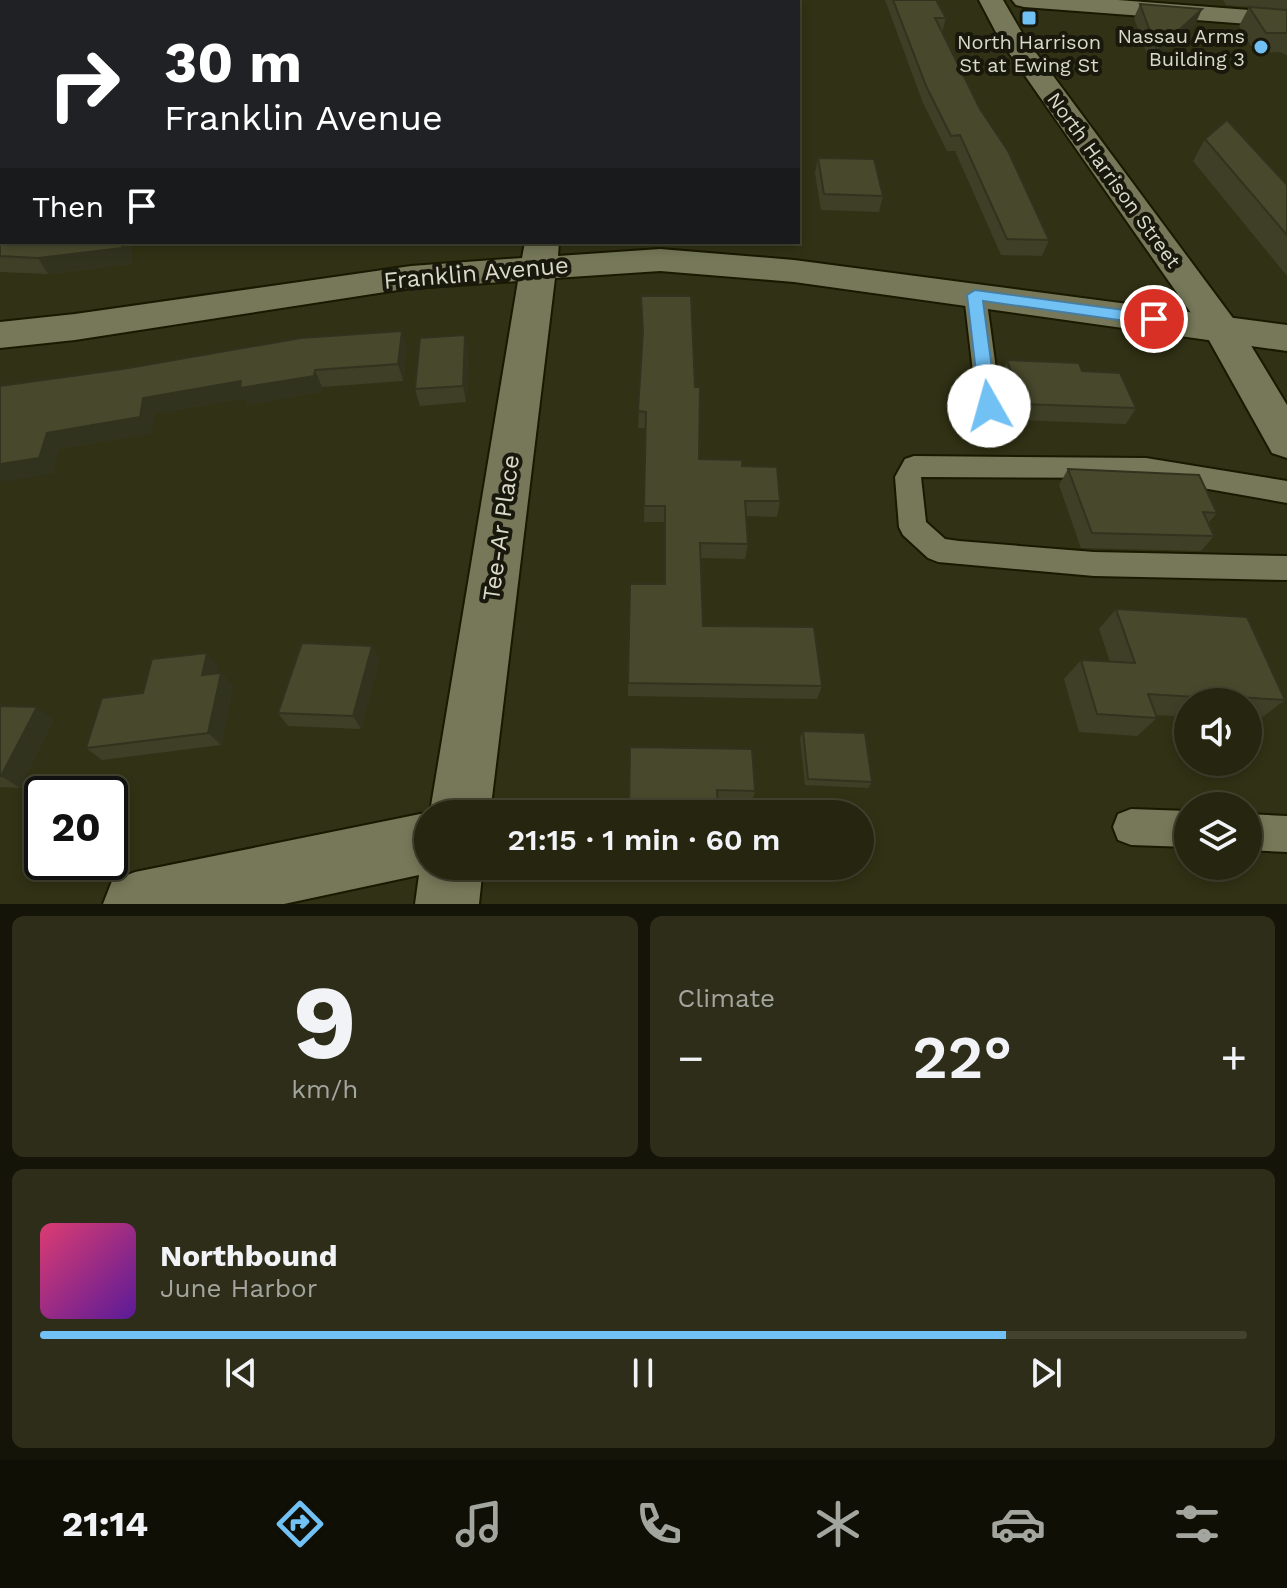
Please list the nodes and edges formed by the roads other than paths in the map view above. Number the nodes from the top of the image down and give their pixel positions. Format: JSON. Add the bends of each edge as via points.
{"nodes":[{"id":1,"x":991,"y":0,"type":"edge"},
{"id":2,"x":1024,"y":0,"type":"edge"},
{"id":3,"x":1287,"y":20,"type":"edge"},
{"id":4,"x":541,"y":254,"type":"edge"},
{"id":5,"x":975,"y":295,"type":"junction"},
{"id":6,"x":1222,"y":329,"type":"junction"},
{"id":7,"x":0,"y":335,"type":"edge"},
{"id":8,"x":1287,"y":338,"type":"edge"},
{"id":9,"x":989,"y":406,"type":"dead end"},
{"id":10,"x":1287,"y":442,"type":"edge"},
{"id":11,"x":1287,"y":492,"type":"edge"},
{"id":12,"x":1287,"y":568,"type":"edge"},
{"id":13,"x":462,"y":800,"type":"edge"},
{"id":14,"x":1131,"y":827,"type":"dead end"},
{"id":15,"x":1174,"y":829,"type":"edge"},
{"id":16,"x":1262,"y":833,"type":"edge"},
{"id":17,"x":1287,"y":834,"type":"edge"},
{"id":18,"x":414,"y":845,"type":"edge"},
{"id":19,"x":450,"y":880,"type":"edge"},
{"id":20,"x":135,"y":904,"type":"edge"},
{"id":21,"x":447,"y":904,"type":"edge"}],
"edges":[{"from":1,"to":6,"type":"street","name":"North Harrison Street","via":[[1013,40]]},
{"from":2,"to":3,"type":"street"},
{"from":4,"to":5,"type":"street","name":"Franklin Avenue","via":[[730,264]]},
{"from":4,"to":7,"type":"street","name":"Franklin Avenue"},
{"from":4,"to":13,"type":"street","name":"Tee-Ar Place"},
{"from":5,"to":6,"type":"street","name":"Franklin Avenue"},
{"from":5,"to":9,"type":"lane"},
{"from":6,"to":8,"type":"street","name":"Franklin Avenue"},
{"from":6,"to":10,"type":"street","name":"North Harrison Street"},
{"from":11,"to":12,"type":"lane","via":[[1146,468],[914,466],[908,477],[913,527],[938,550],[1094,564]]},
{"from":14,"to":15,"type":"lane"},
{"from":16,"to":17,"type":"lane"},
{"from":18,"to":20,"type":"street"},
{"from":19,"to":21,"type":"street"}]}
